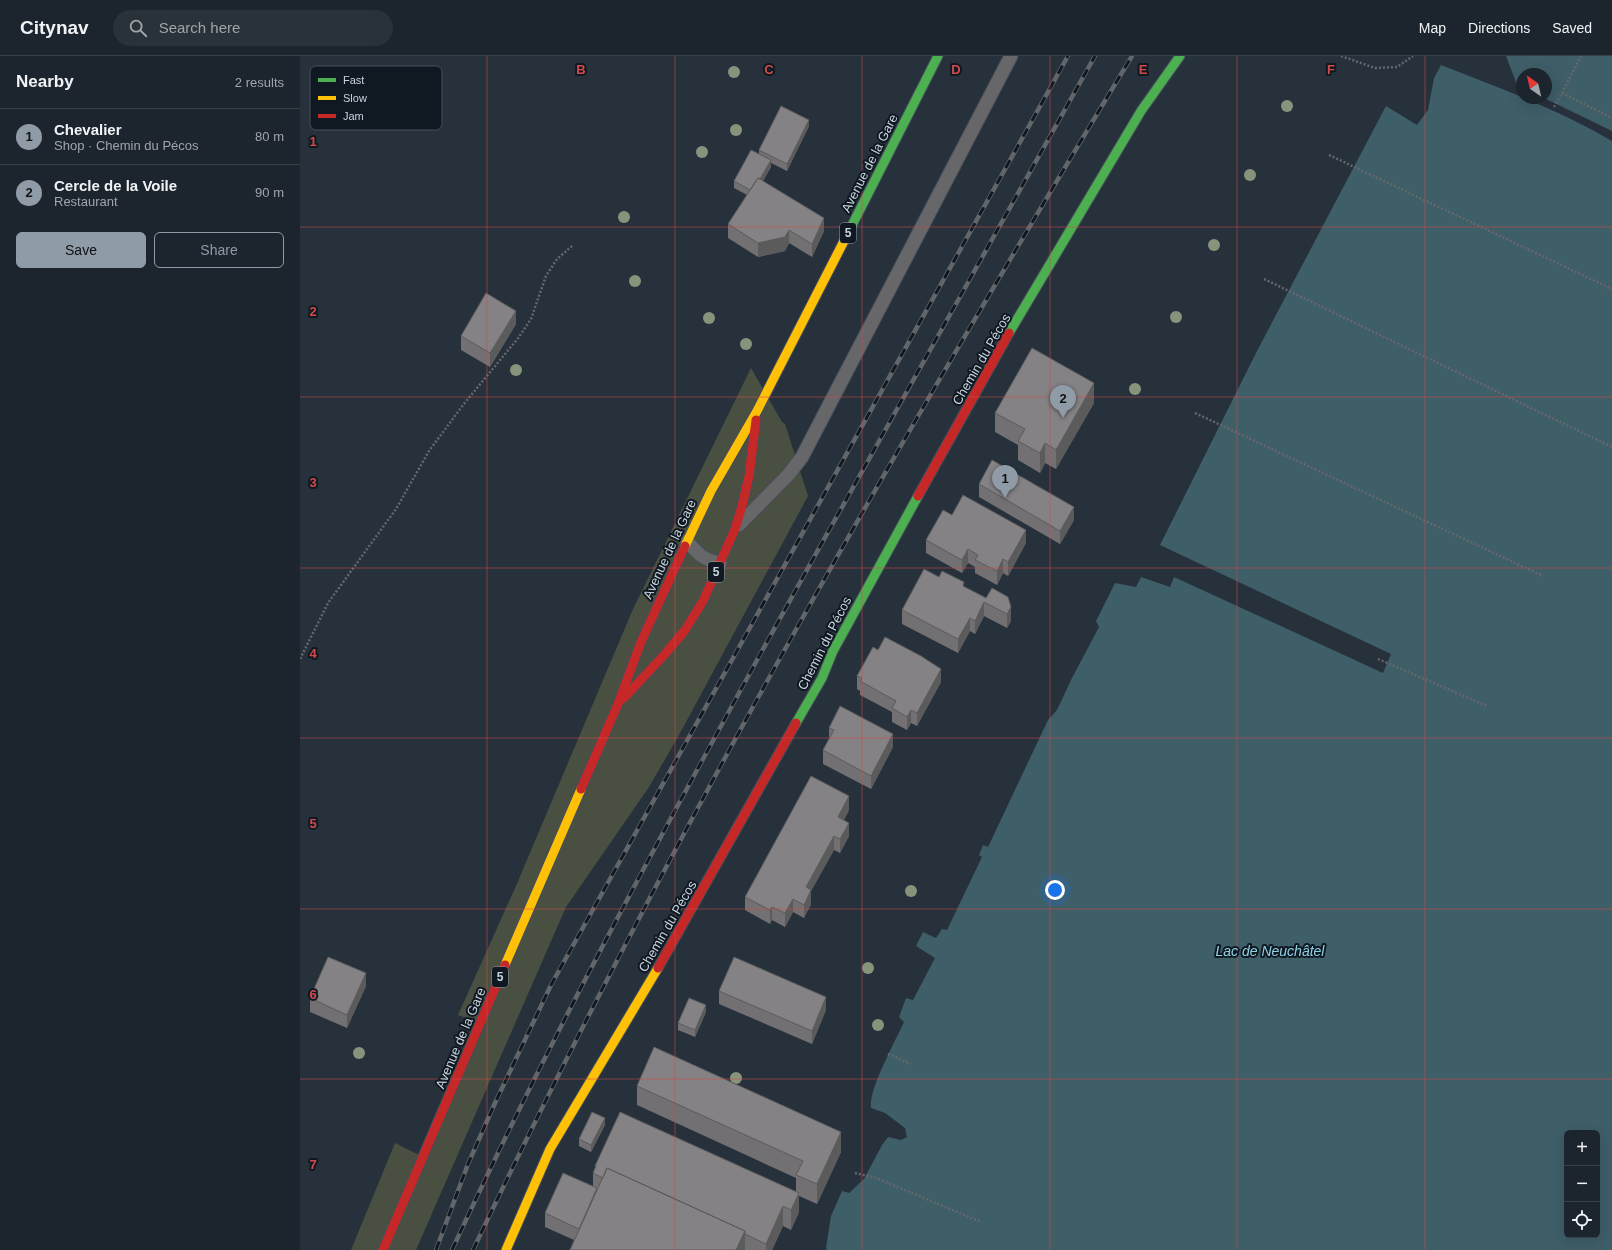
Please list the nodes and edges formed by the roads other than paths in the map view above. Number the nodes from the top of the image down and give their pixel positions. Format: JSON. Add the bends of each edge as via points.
{"nodes":[{"id":1,"x":938,"y":56,"type":"edge"},
{"id":2,"x":1011,"y":56,"type":"edge"},
{"id":3,"x":1180,"y":56,"type":"edge"},
{"id":4,"x":757,"y":411,"type":"junction"},
{"id":5,"x":735,"y":529,"type":"junction"},
{"id":6,"x":686,"y":541,"type":"junction"},
{"id":7,"x":720,"y":563,"type":"junction"},
{"id":8,"x":618,"y":704,"type":"junction"},
{"id":9,"x":383,"y":1250,"type":"edge"},
{"id":10,"x":506,"y":1250,"type":"edge"}],
"edges":[{"from":1,"to":4,"type":"main road","name":"Avenue de la Gare","number":"5"},
{"from":2,"to":5,"type":"lane","via":[[802,457],[789,474]]},
{"from":3,"to":10,"type":"main road","name":"Chemin du Pécos","via":[[1141,111],[969,404],[756,797],[630,1018],[550,1149]]},
{"from":4,"to":5,"type":"main road","name":"Avenue de la Gare","number":"5","via":[[749,476]]},
{"from":4,"to":6,"type":"main road","name":"Avenue de la Gare","number":"5","via":[[710,491]]},
{"from":5,"to":7,"type":"main road","name":"Avenue de la Gare","number":"5"},
{"from":6,"to":7,"type":"lane","via":[[706,560]]},
{"from":6,"to":8,"type":"main road","name":"Avenue de la Gare","number":"5","via":[[641,642]]},
{"from":7,"to":8,"type":"main road","name":"Avenue de la Gare","number":"5","via":[[703,600],[685,630]]},
{"from":8,"to":9,"type":"main road","name":"Avenue de la Gare","number":"5"}]}
